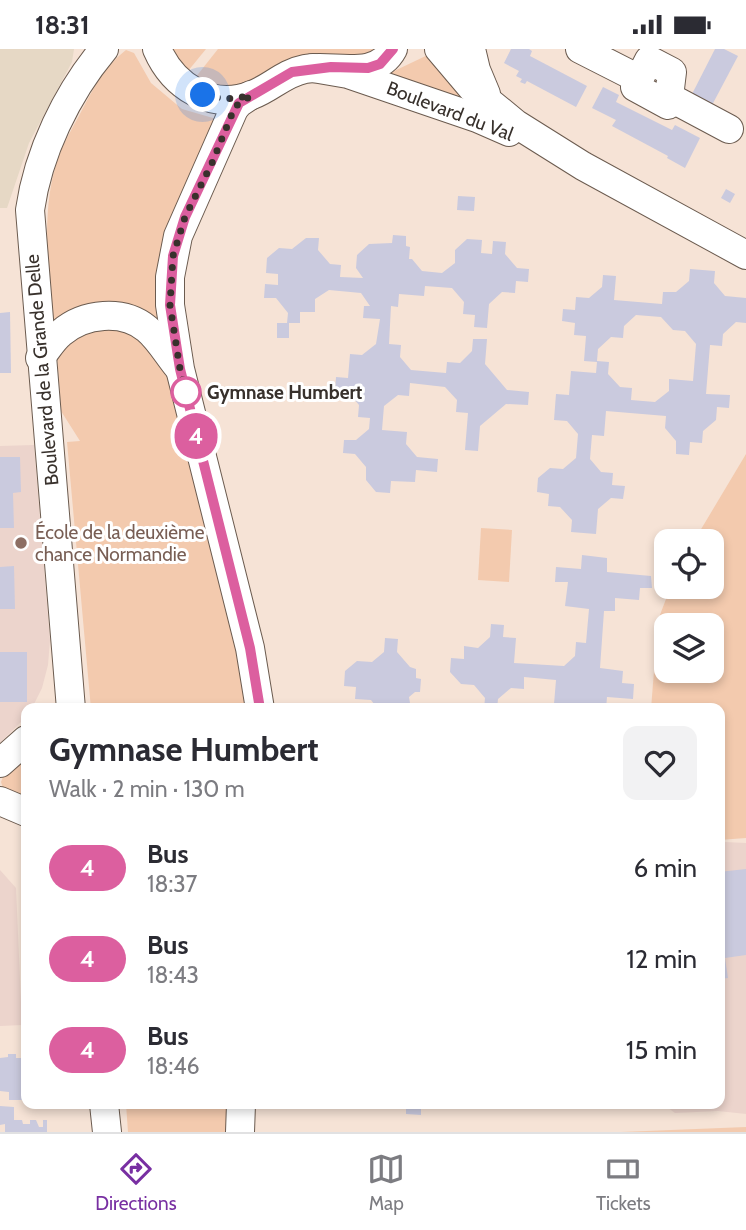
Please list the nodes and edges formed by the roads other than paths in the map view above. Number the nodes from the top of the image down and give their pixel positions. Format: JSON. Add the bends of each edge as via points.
{"nodes":[{"id":1,"x":157,"y":49,"type":"edge"},
{"id":2,"x":393,"y":49,"type":"edge"},
{"id":3,"x":439,"y":49,"type":"edge"},
{"id":4,"x":471,"y":49,"type":"edge"},
{"id":5,"x":585,"y":51,"type":"edge"},
{"id":6,"x":94,"y":55,"type":"edge"},
{"id":7,"x":313,"y":68,"type":"junction"},
{"id":8,"x":251,"y":96,"type":"junction"},
{"id":9,"x":491,"y":106,"type":"junction"},
{"id":10,"x":729,"y":129,"type":"dead end"},
{"id":11,"x":583,"y":166,"type":"junction"},
{"id":12,"x":746,"y":255,"type":"edge"},
{"id":13,"x":40,"y":358,"type":"junction"},
{"id":14,"x":180,"y":369,"type":"junction"},
{"id":15,"x":67,"y":668,"type":"junction"},
{"id":16,"x":52,"y":703,"type":"edge"},
{"id":17,"x":70,"y":703,"type":"edge"},
{"id":18,"x":259,"y":703,"type":"edge"},
{"id":19,"x":21,"y":744,"type":"edge"},
{"id":20,"x":0,"y":763,"type":"edge"},
{"id":21,"x":0,"y":801,"type":"edge"},
{"id":22,"x":21,"y":810,"type":"edge"},
{"id":23,"x":105,"y":1109,"type":"edge"},
{"id":24,"x":241,"y":1109,"type":"edge"},
{"id":25,"x":107,"y":1132,"type":"edge"},
{"id":26,"x":240,"y":1132,"type":"edge"}],
"edges":[{"from":1,"to":8,"type":"street","via":[[171,74],[190,90],[226,99]]},
{"from":2,"to":7,"type":"street","via":[[380,64],[368,68]]},
{"from":3,"to":9,"type":"street","name":"Boulevard du Val"},
{"from":4,"to":9,"type":"street","name":"Boulevard du Val","via":[[475,71]]},
{"from":5,"to":10,"type":"street","via":[[639,79],[635,87],[668,104],[669,97]]},
{"from":6,"to":13,"type":"street","name":"Boulevard de la Grande Delle","via":[[43,153],[32,196],[30,230]]},
{"from":7,"to":8,"type":"street","via":[[292,72]]},
{"from":7,"to":11,"type":"street","name":"Boulevard du Val","via":[[348,74],[477,118]]},
{"from":8,"to":14,"type":"street","via":[[234,109],[178,236],[170,305]]},
{"from":9,"to":11,"type":"street","name":"Boulevard du Val"},
{"from":11,"to":12,"type":"street","name":"Boulevard du Val"},
{"from":13,"to":14,"type":"street","via":[[60,333],[101,315],[124,317],[146,328]]},
{"from":13,"to":15,"type":"street","name":"Boulevard de la Grande Delle"},
{"from":14,"to":18,"type":"street","via":[[250,648]]},
{"from":15,"to":16,"type":"street"},
{"from":15,"to":17,"type":"street","name":"Boulevard de la Grande Delle"},
{"from":19,"to":20,"type":"street"},
{"from":21,"to":22,"type":"street"},
{"from":23,"to":25,"type":"street"},
{"from":24,"to":26,"type":"street"}]}
